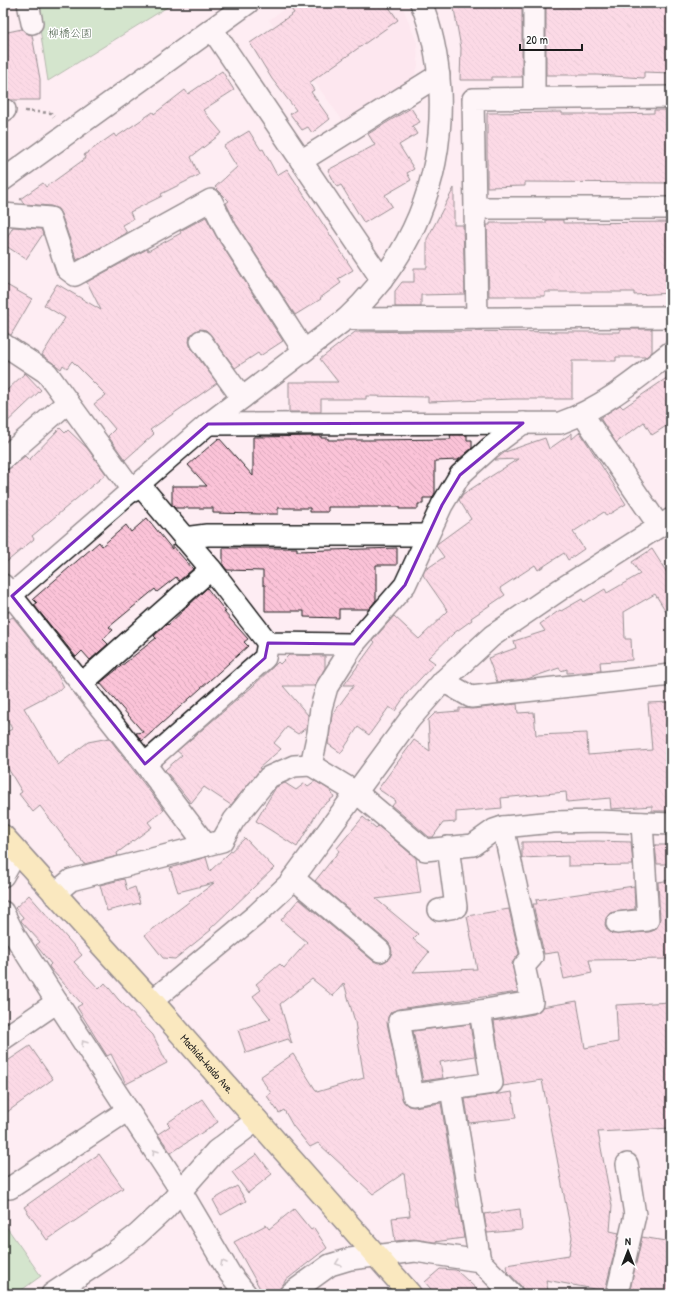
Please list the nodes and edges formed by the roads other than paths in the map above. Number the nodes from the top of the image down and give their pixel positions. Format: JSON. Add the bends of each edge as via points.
{"nodes":[{"id":1,"x":248,"y":3,"type":"edge"},
{"id":2,"x":421,"y":3,"type":"edge"},
{"id":3,"x":534,"y":3,"type":"edge"},
{"id":4,"x":212,"y":29,"type":"junction"},
{"id":5,"x":439,"y":75,"type":"junction"},
{"id":6,"x":671,"y":97,"type":"edge"},
{"id":7,"x":534,"y":98,"type":"junction"},
{"id":8,"x":301,"y":161,"type":"junction"},
{"id":9,"x":3,"y":180,"type":"edge"},
{"id":10,"x":475,"y":208,"type":"junction"},
{"id":11,"x":671,"y":208,"type":"edge"},
{"id":12,"x":3,"y":214,"type":"edge"},
{"id":13,"x":382,"y":280,"type":"junction"},
{"id":14,"x":671,"y":317,"type":"edge"},
{"id":15,"x":477,"y":318,"type":"junction"},
{"id":16,"x":346,"y":319,"type":"junction"},
{"id":17,"x":201,"y":341,"type":"dead end"},
{"id":18,"x":3,"y":344,"type":"edge"},
{"id":19,"x":304,"y":351,"type":"junction"},
{"id":20,"x":671,"y":352,"type":"edge"},
{"id":21,"x":242,"y":398,"type":"junction"},
{"id":22,"x":68,"y":402,"type":"junction"},
{"id":23,"x":583,"y":415,"type":"junction"},
{"id":24,"x":523,"y":423,"type":"junction"},
{"id":25,"x":208,"y":424,"type":"junction"},
{"id":26,"x":3,"y":459,"type":"edge"},
{"id":27,"x":136,"y":488,"type":"junction"},
{"id":28,"x":665,"y":523,"type":"edge"},
{"id":29,"x":428,"y":535,"type":"junction"},
{"id":30,"x":184,"y":538,"type":"junction"},
{"id":31,"x":211,"y":570,"type":"junction"},
{"id":32,"x":6,"y":594,"type":"edge"},
{"id":33,"x":268,"y":643,"type":"junction"},
{"id":34,"x":354,"y":644,"type":"junction"},
{"id":35,"x":671,"y":674,"type":"edge"},
{"id":36,"x":443,"y":681,"type":"junction"},
{"id":37,"x":81,"y":684,"type":"junction"},
{"id":38,"x":145,"y":764,"type":"junction"},
{"id":39,"x":311,"y":765,"type":"junction"},
{"id":40,"x":357,"y":793,"type":"junction"},
{"id":41,"x":642,"y":823,"type":"junction"},
{"id":42,"x":671,"y":824,"type":"edge"},
{"id":43,"x":503,"y":827,"type":"junction"},
{"id":44,"x":10,"y":843,"type":"edge"},
{"id":45,"x":206,"y":845,"type":"junction"},
{"id":46,"x":448,"y":847,"type":"junction"},
{"id":47,"x":3,"y":876,"type":"edge"},
{"id":48,"x":293,"y":878,"type":"junction"},
{"id":49,"x":54,"y":894,"type":"junction"},
{"id":50,"x":439,"y":910,"type":"dead end"},
{"id":51,"x":3,"y":912,"type":"edge"},
{"id":52,"x":617,"y":923,"type":"dead end"},
{"id":53,"x":380,"y":951,"type":"dead end"},
{"id":54,"x":152,"y":1001,"type":"junction"},
{"id":55,"x":57,"y":1002,"type":"junction"},
{"id":56,"x":480,"y":1011,"type":"junction"},
{"id":57,"x":3,"y":1039,"type":"edge"},
{"id":58,"x":451,"y":1089,"type":"junction"},
{"id":59,"x":128,"y":1110,"type":"junction"},
{"id":60,"x":257,"y":1120,"type":"junction"},
{"id":61,"x":627,"y":1164,"type":"dead end"},
{"id":62,"x":10,"y":1188,"type":"dead end"},
{"id":63,"x":181,"y":1191,"type":"junction"},
{"id":64,"x":376,"y":1255,"type":"junction"},
{"id":65,"x":480,"y":1261,"type":"junction"},
{"id":66,"x":52,"y":1294,"type":"edge"},
{"id":67,"x":246,"y":1294,"type":"edge"},
{"id":68,"x":290,"y":1294,"type":"edge"},
{"id":69,"x":410,"y":1294,"type":"edge"},
{"id":70,"x":512,"y":1294,"type":"edge"},
{"id":71,"x":617,"y":1294,"type":"edge"}],
"edges":[{"from":1,"to":4,"type":"street"},
{"from":2,"to":5,"type":"street","via":[[433,38]]},
{"from":3,"to":7,"type":"street"},
{"from":4,"to":8,"type":"street"},
{"from":4,"to":9,"type":"street"},
{"from":5,"to":8,"type":"street"},
{"from":5,"to":13,"type":"street","via":[[441,109],[438,147],[426,200],[415,227]]},
{"from":6,"to":7,"type":"street"},
{"from":7,"to":10,"type":"street","via":[[473,99]]},
{"from":8,"to":13,"type":"street"},
{"from":10,"to":11,"type":"street"},
{"from":10,"to":15,"type":"street"},
{"from":12,"to":19,"type":"street","via":[[50,218],[67,269],[75,275],[211,200],[226,230]]},
{"from":13,"to":16,"type":"street"},
{"from":14,"to":15,"type":"street"},
{"from":15,"to":16,"type":"street"},
{"from":16,"to":19,"type":"street"},
{"from":17,"to":21,"type":"street"},
{"from":18,"to":22,"type":"street","via":[[47,373]]},
{"from":19,"to":21,"type":"street"},
{"from":20,"to":23,"type":"street","via":[[638,379]]},
{"from":21,"to":25,"type":"street"},
{"from":22,"to":26,"type":"street"},
{"from":22,"to":27,"type":"street"},
{"from":23,"to":24,"type":"street","via":[[560,423]]},
{"from":23,"to":28,"type":"street"},
{"from":24,"to":25,"type":"street"},
{"from":24,"to":29,"type":"street","via":[[460,475]]},
{"from":25,"to":27,"type":"street"},
{"from":27,"to":30,"type":"street"},
{"from":27,"to":32,"type":"street"},
{"from":28,"to":36,"type":"street","via":[[492,636]]},
{"from":29,"to":30,"type":"street","via":[[207,535]]},
{"from":29,"to":34,"type":"street","via":[[405,585]]},
{"from":30,"to":31,"type":"street"},
{"from":31,"to":33,"type":"street"},
{"from":31,"to":37,"type":"street"},
{"from":32,"to":37,"type":"street"},
{"from":33,"to":34,"type":"street"},
{"from":33,"to":38,"type":"street","via":[[265,658]]},
{"from":34,"to":39,"type":"street","via":[[327,687]]},
{"from":35,"to":36,"type":"street","via":[[471,697]]},
{"from":36,"to":40,"type":"street","via":[[410,719]]},
{"from":37,"to":38,"type":"street"},
{"from":38,"to":45,"type":"street"},
{"from":39,"to":40,"type":"street"},
{"from":39,"to":45,"type":"street","via":[[294,766],[269,777],[234,820],[222,841]]},
{"from":40,"to":46,"type":"street","via":[[425,850]]},
{"from":40,"to":48,"type":"street"},
{"from":41,"to":42,"type":"street"},
{"from":41,"to":43,"type":"street","via":[[576,821]]},
{"from":41,"to":52,"type":"street","via":[[648,920]]},
{"from":43,"to":46,"type":"street","via":[[494,830],[473,845]]},
{"from":43,"to":56,"type":"street","via":[[532,957],[524,966],[532,1002]]},
{"from":44,"to":47,"type":"street"},
{"from":44,"to":49,"type":"main road","name":"Machida-kaido Ave."},
{"from":45,"to":49,"type":"street","via":[[71,880]]},
{"from":46,"to":50,"type":"street","via":[[456,907]]},
{"from":48,"to":53,"type":"street"},
{"from":48,"to":54,"type":"street","via":[[257,914]]},
{"from":49,"to":54,"type":"main road","name":"Machida-kaido Ave."},
{"from":51,"to":55,"type":"street","via":[[15,936]]},
{"from":54,"to":60,"type":"main road","name":"Machida-kaido Ave."},
{"from":55,"to":57,"type":"street"},
{"from":59,"to":55,"type":"street","one_way":true},
{"from":56,"to":58,"type":"street","via":[[492,1083]]},
{"from":56,"to":58,"type":"street","via":[[399,1021],[413,1095]]},
{"from":58,"to":65,"type":"street"},
{"from":59,"to":62,"type":"street"},
{"from":63,"to":59,"type":"street","one_way":true},
{"from":60,"to":63,"type":"street","via":[[216,1151]]},
{"from":60,"to":64,"type":"main road","name":"Machida-kaido Ave."},
{"from":61,"to":71,"type":"street","via":[[635,1215]]},
{"from":63,"to":66,"type":"street","via":[[137,1235]]},
{"from":67,"to":63,"type":"street","one_way":true,"via":[[230,1274]]},
{"from":64,"to":65,"type":"street","via":[[414,1251]]},
{"from":64,"to":68,"type":"street","one_way":true,"via":[[330,1265]]},
{"from":64,"to":69,"type":"main road","name":"Machida-kaido Ave."},
{"from":65,"to":70,"type":"street"}]}
